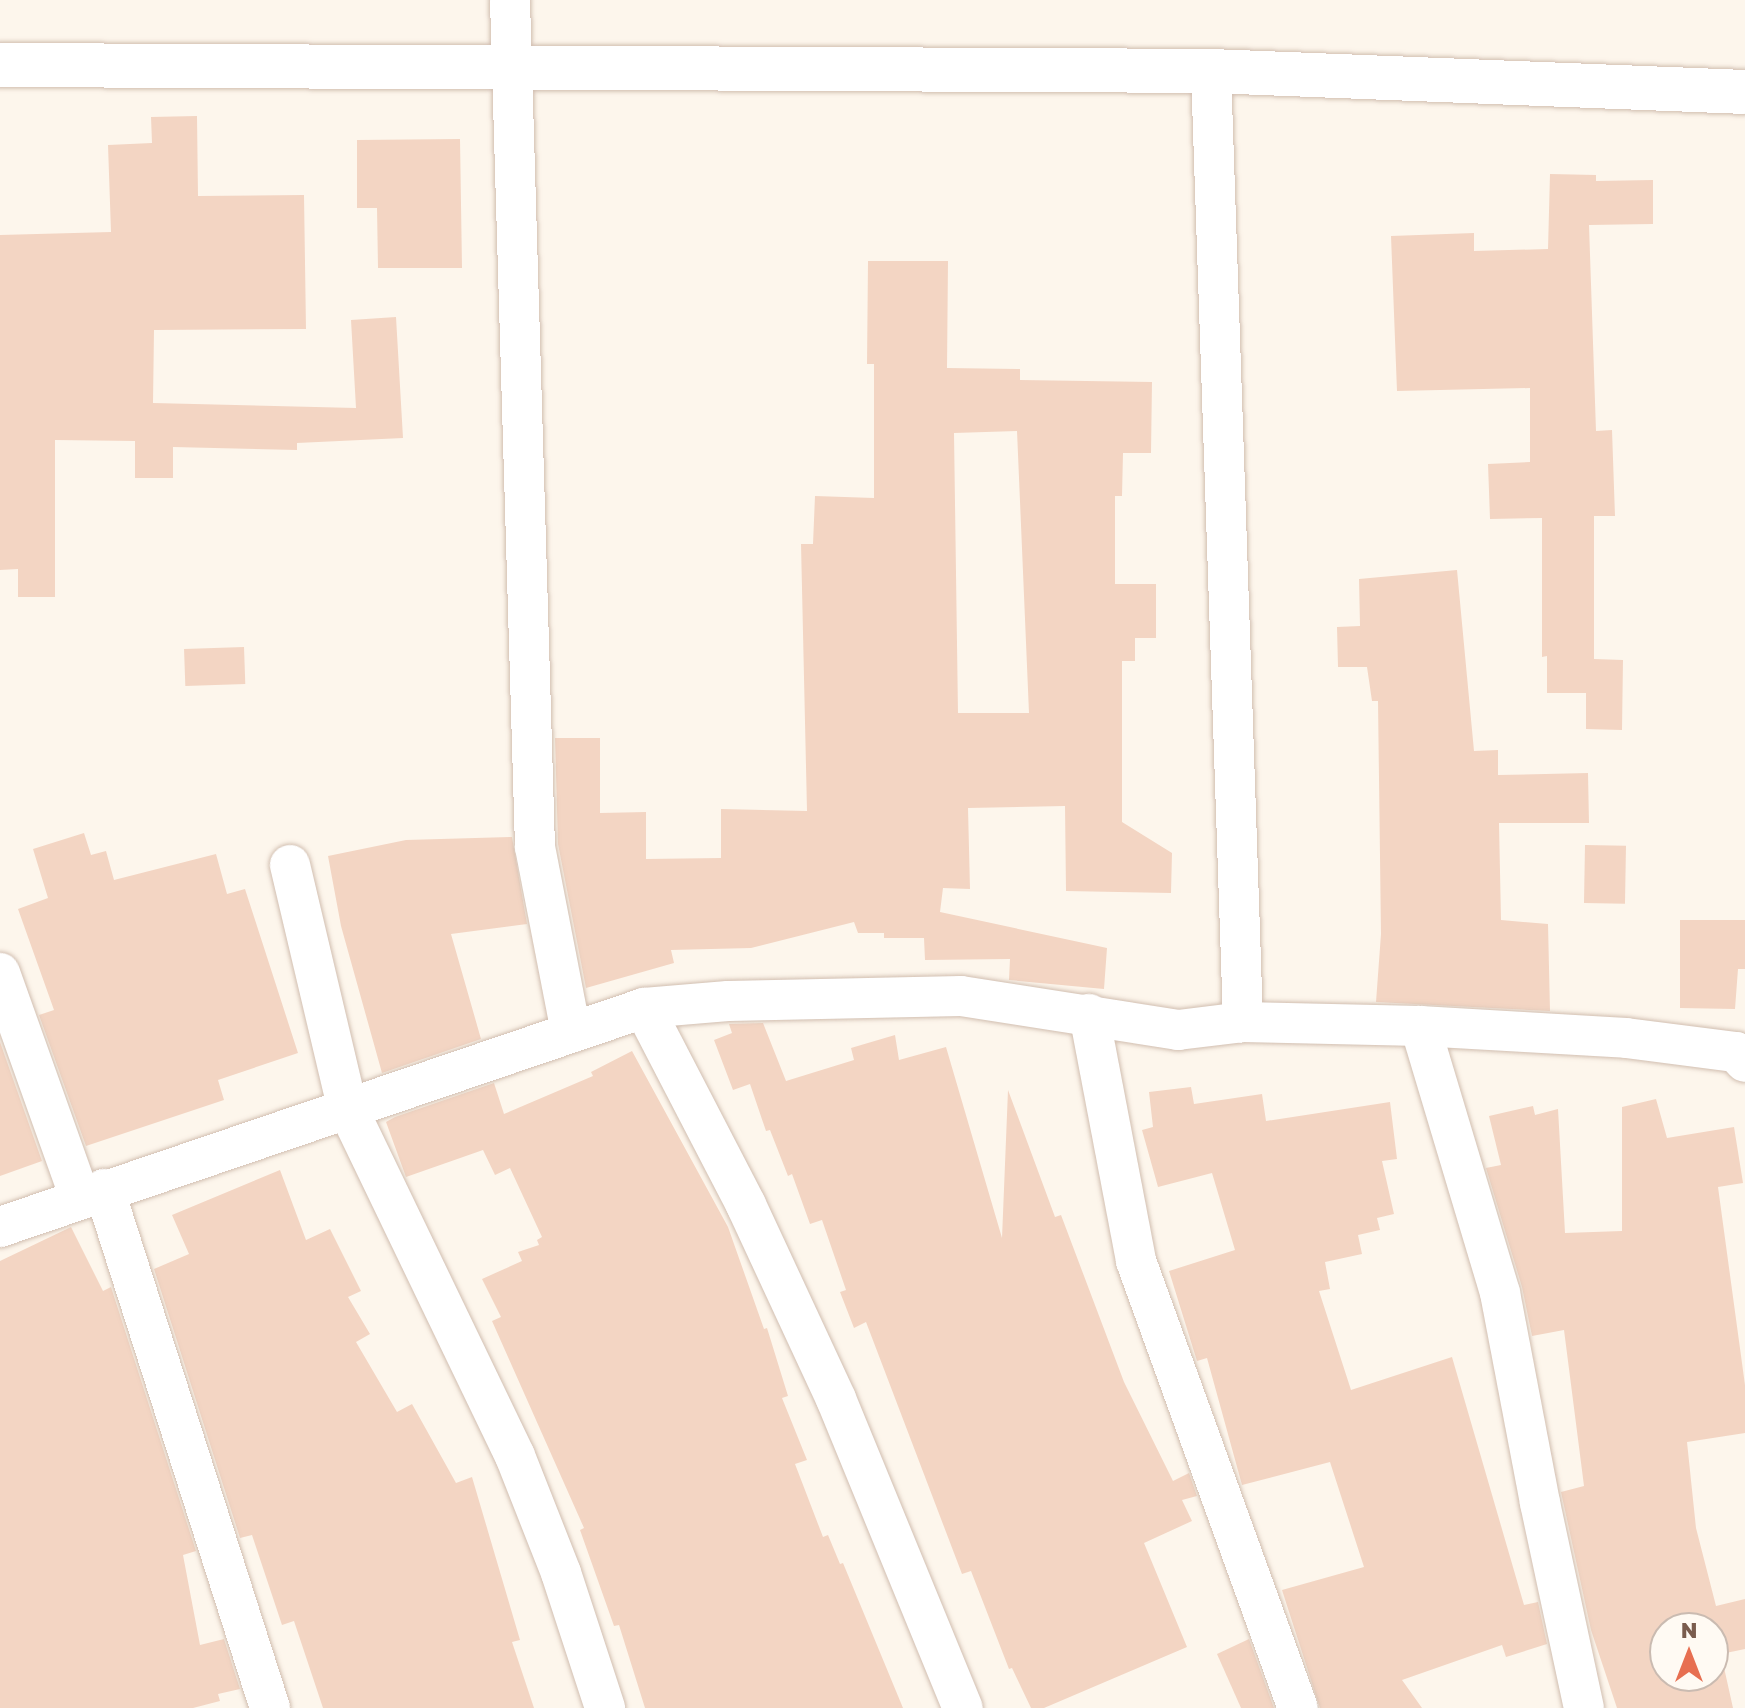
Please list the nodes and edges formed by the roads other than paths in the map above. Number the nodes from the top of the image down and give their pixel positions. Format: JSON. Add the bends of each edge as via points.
{"nodes":[{"id":1,"x":510,"y":0,"type":"edge"},
{"id":2,"x":0,"y":65,"type":"edge"},
{"id":3,"x":511,"y":69,"type":"junction"},
{"id":4,"x":1211,"y":71,"type":"junction"},
{"id":5,"x":1745,"y":92,"type":"edge"},
{"id":6,"x":290,"y":865,"type":"dead end"},
{"id":7,"x":0,"y":973,"type":"edge"},
{"id":8,"x":644,"y":1008,"type":"junction"},
{"id":9,"x":1089,"y":1014,"type":"junction"},
{"id":10,"x":1243,"y":1022,"type":"junction"},
{"id":11,"x":1420,"y":1026,"type":"junction"},
{"id":12,"x":571,"y":1033,"type":"junction"},
{"id":13,"x":1745,"y":1062,"type":"edge"},
{"id":14,"x":347,"y":1107,"type":"junction"},
{"id":15,"x":92,"y":1193,"type":"junction"},
{"id":16,"x":0,"y":1227,"type":"edge"},
{"id":17,"x":270,"y":1708,"type":"edge"},
{"id":18,"x":605,"y":1708,"type":"edge"},
{"id":19,"x":963,"y":1708,"type":"edge"},
{"id":20,"x":1298,"y":1708,"type":"edge"},
{"id":21,"x":1584,"y":1708,"type":"edge"}],
"edges":[{"from":1,"to":3,"type":"street"},
{"from":2,"to":3,"type":"street"},
{"from":3,"to":4,"type":"street"},
{"from":3,"to":12,"type":"street","via":[[535,847]]},
{"from":4,"to":5,"type":"street"},
{"from":4,"to":10,"type":"street"},
{"from":6,"to":14,"type":"street"},
{"from":7,"to":15,"type":"street"},
{"from":8,"to":9,"type":"street","via":[[961,996]]},
{"from":8,"to":12,"type":"street"},
{"from":8,"to":19,"type":"street","via":[[746,1205],[836,1399]]},
{"from":9,"to":10,"type":"street","via":[[1178,1030]]},
{"from":9,"to":20,"type":"street","via":[[1136,1261]]},
{"from":10,"to":11,"type":"street"},
{"from":11,"to":13,"type":"street","via":[[1626,1038],[1736,1052]]},
{"from":11,"to":21,"type":"street","via":[[1500,1293]]},
{"from":12,"to":14,"type":"street"},
{"from":14,"to":15,"type":"street"},
{"from":14,"to":18,"type":"street","via":[[515,1456]]},
{"from":15,"to":16,"type":"street"},
{"from":15,"to":17,"type":"street"}]}
